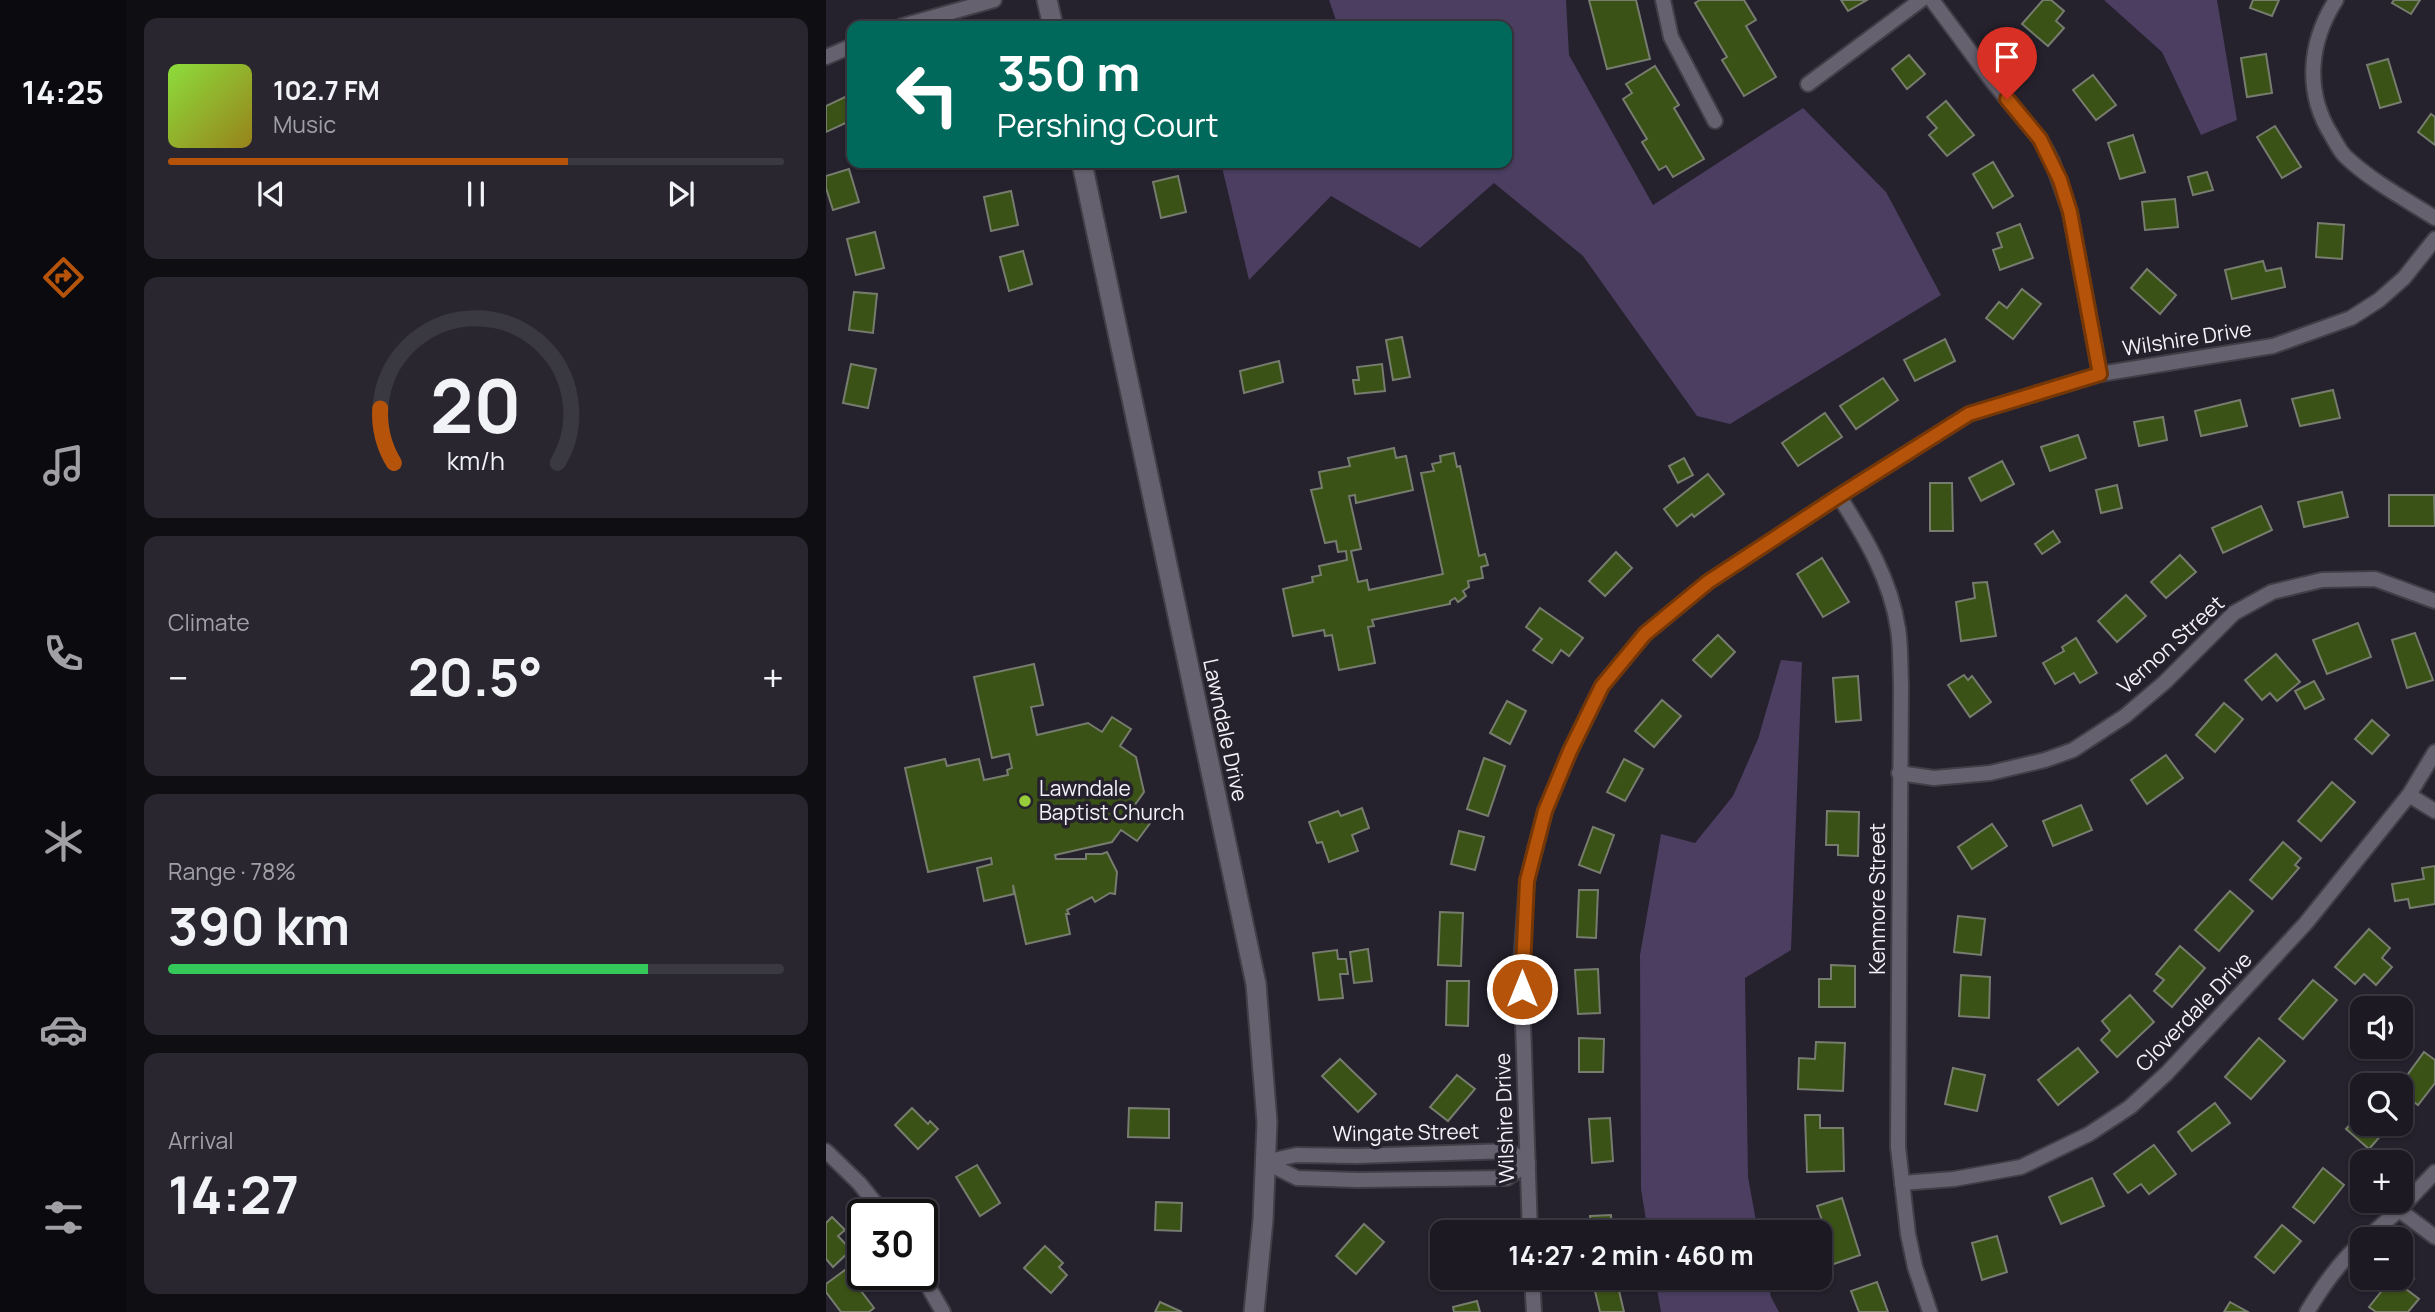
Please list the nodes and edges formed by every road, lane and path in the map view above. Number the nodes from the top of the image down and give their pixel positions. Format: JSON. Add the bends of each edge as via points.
{"nodes":[{"id":1,"x":994,"y":0,"type":"edge"},
{"id":2,"x":1047,"y":0,"type":"edge"},
{"id":3,"x":1663,"y":0,"type":"edge"},
{"id":4,"x":1921,"y":0,"type":"edge"},
{"id":5,"x":1932,"y":0,"type":"edge"},
{"id":6,"x":2336,"y":0,"type":"edge"},
{"id":7,"x":920,"y":21,"type":"edge"},
{"id":8,"x":1052,"y":21,"type":"edge"},
{"id":9,"x":847,"y":48,"type":"edge"},
{"id":10,"x":826,"y":57,"type":"edge"},
{"id":11,"x":1808,"y":83,"type":"dead end"},
{"id":12,"x":1715,"y":121,"type":"dead end"},
{"id":13,"x":1083,"y":168,"type":"edge"},
{"id":14,"x":2435,"y":218,"type":"edge"},
{"id":15,"x":2435,"y":239,"type":"edge"},
{"id":16,"x":2100,"y":374,"type":"junction"},
{"id":17,"x":1839,"y":496,"type":"junction"},
{"id":18,"x":2435,"y":601,"type":"edge"},
{"id":19,"x":2435,"y":752,"type":"edge"},
{"id":20,"x":1899,"y":772,"type":"junction"},
{"id":21,"x":2409,"y":795,"type":"junction"},
{"id":22,"x":2435,"y":811,"type":"edge"},
{"id":23,"x":826,"y":1151,"type":"edge"},
{"id":24,"x":1265,"y":1162,"type":"junction"},
{"id":25,"x":1528,"y":1163,"type":"junction"},
{"id":26,"x":2435,"y":1172,"type":"edge"},
{"id":27,"x":1902,"y":1183,"type":"junction"},
{"id":28,"x":2413,"y":1195,"type":"edge"},
{"id":29,"x":872,"y":1199,"type":"edge"},
{"id":30,"x":2396,"y":1213,"type":"edge"},
{"id":31,"x":2403,"y":1213,"type":"edge"},
{"id":32,"x":1530,"y":1220,"type":"edge"},
{"id":33,"x":2380,"y":1227,"type":"edge"},
{"id":34,"x":2435,"y":1237,"type":"edge"},
{"id":35,"x":2350,"y":1255,"type":"edge"},
{"id":36,"x":930,"y":1290,"type":"edge"},
{"id":37,"x":1533,"y":1290,"type":"edge"},
{"id":38,"x":943,"y":1312,"type":"edge"},
{"id":39,"x":1254,"y":1312,"type":"edge"},
{"id":40,"x":1534,"y":1312,"type":"edge"},
{"id":41,"x":1930,"y":1312,"type":"edge"},
{"id":42,"x":2307,"y":1312,"type":"edge"}],
"edges":[{"from":1,"to":7,"type":"street"},
{"from":2,"to":8,"type":"main road"},
{"from":3,"to":12,"type":"street","via":[[1671,37]]},
{"from":4,"to":11,"type":"street"},
{"from":5,"to":16,"type":"street","via":[[2052,161],[2070,212]]},
{"from":6,"to":14,"type":"street","via":[[2314,55],[2313,95],[2327,128],[2344,156]]},
{"from":9,"to":10,"type":"street"},
{"from":13,"to":24,"type":"main road","name":"Lawndale Drive","via":[[1256,985],[1267,1122]]},
{"from":15,"to":16,"type":"street","name":"Wilshire Drive","via":[[2404,278],[2351,318],[2273,346]]},
{"from":16,"to":17,"type":"street","name":"Wilshire Drive","via":[[1969,414]]},
{"from":17,"to":20,"type":"street","name":"Kenmore Street","via":[[1868,542],[1898,628]]},
{"from":17,"to":25,"type":"street","name":"Wilshire Drive","via":[[1708,582],[1645,634],[1602,686],[1570,751],[1545,811],[1527,881],[1521,964]]},
{"from":18,"to":20,"type":"street","name":"Vernon Street","via":[[2375,579],[2322,580],[2272,592],[2235,613],[2125,716],[2073,750],[1990,773],[1934,778]]},
{"from":19,"to":21,"type":"street","name":"Cloverdale Drive"},
{"from":20,"to":27,"type":"street","name":"Kenmore Street","via":[[1898,1147]]},
{"from":21,"to":22,"type":"street"},
{"from":21,"to":27,"type":"street","name":"Cloverdale Drive","via":[[2306,923],[2130,1107],[2089,1134],[2021,1167]]},
{"from":23,"to":29,"type":"street"},
{"from":24,"to":25,"type":"street","name":"Wingate Street","via":[[1296,1154],[1508,1151]]},
{"from":24,"to":25,"type":"street","via":[[1297,1178],[1357,1180],[1507,1178]]},
{"from":24,"to":39,"type":"main road","name":"Lawndale Drive"},
{"from":25,"to":32,"type":"street","name":"Wilshire Drive"},
{"from":26,"to":28,"type":"street"},
{"from":27,"to":41,"type":"street","name":"Kenmore Street","via":[[1915,1267]]},
{"from":30,"to":33,"type":"street"},
{"from":31,"to":34,"type":"street"},
{"from":35,"to":42,"type":"street"},
{"from":36,"to":38,"type":"street"},
{"from":37,"to":40,"type":"street"}]}
